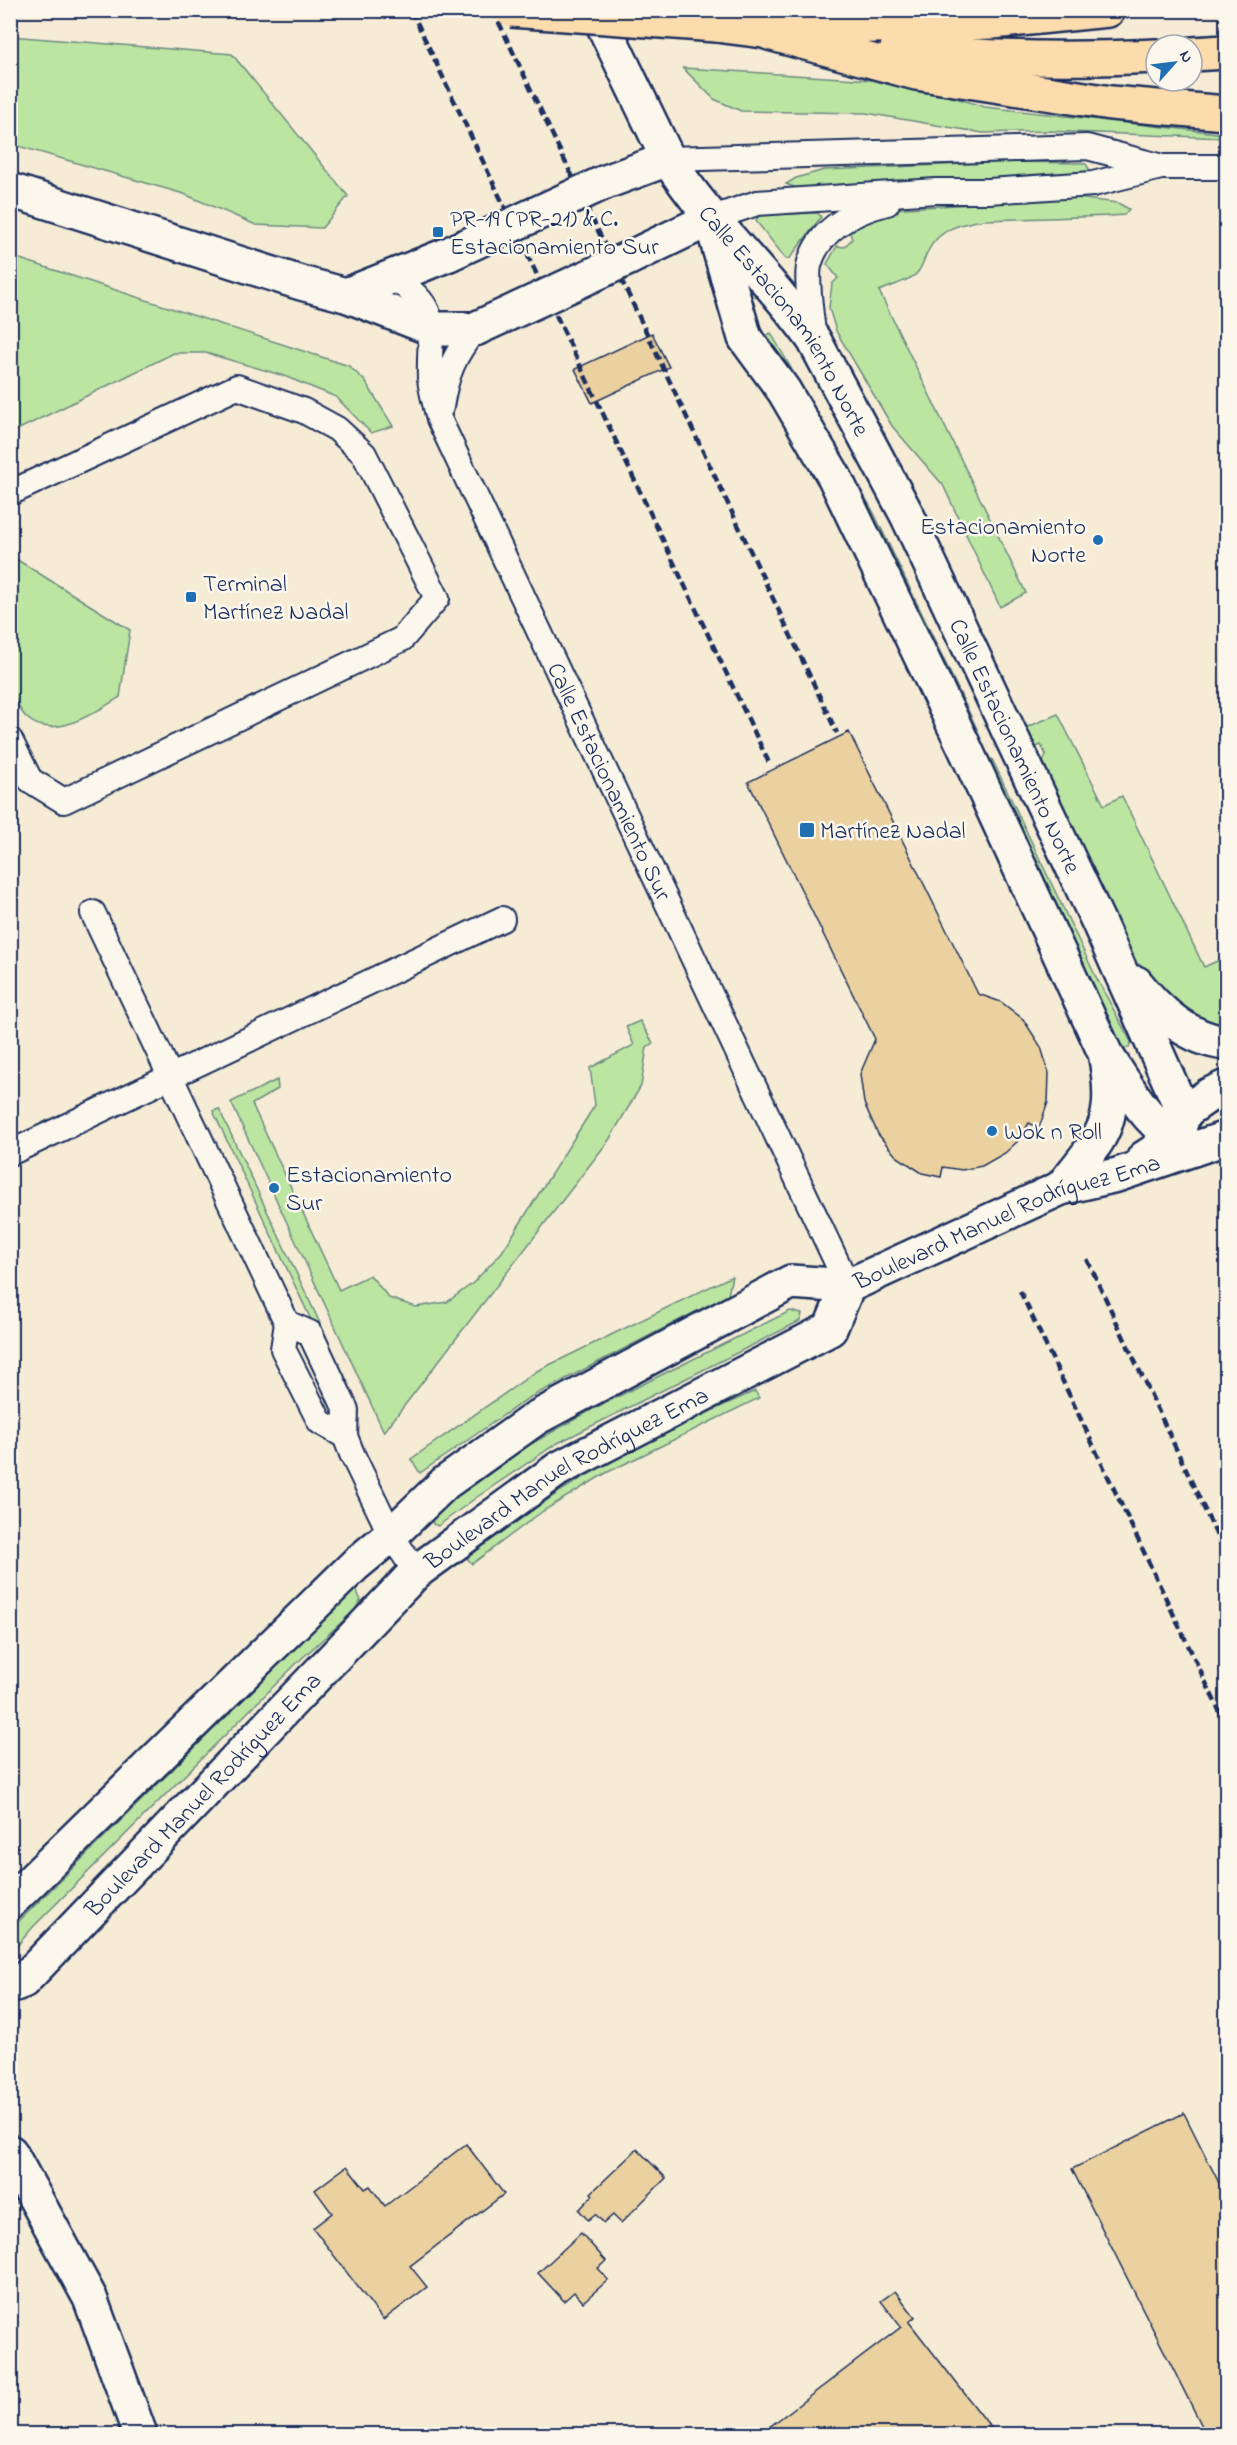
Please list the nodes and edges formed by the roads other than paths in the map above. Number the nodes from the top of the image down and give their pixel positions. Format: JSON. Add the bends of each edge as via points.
{"nodes":[{"id":1,"x":511,"y":10,"type":"edge"},
{"id":2,"x":596,"y":10,"type":"edge"},
{"id":3,"x":1108,"y":10,"type":"edge"},
{"id":4,"x":759,"y":30,"type":"junction"},
{"id":5,"x":1227,"y":52,"type":"edge"},
{"id":6,"x":1204,"y":53,"type":"edge"},
{"id":7,"x":1144,"y":57,"type":"edge"},
{"id":8,"x":1227,"y":113,"type":"edge"},
{"id":9,"x":668,"y":159,"type":"junction"},
{"id":10,"x":1161,"y":167,"type":"junction"},
{"id":11,"x":1227,"y":167,"type":"edge"},
{"id":12,"x":10,"y":190,"type":"edge"},
{"id":13,"x":936,"y":191,"type":"junction"},
{"id":14,"x":711,"y":219,"type":"junction"},
{"id":15,"x":393,"y":278,"type":"junction"},
{"id":16,"x":346,"y":295,"type":"junction"},
{"id":17,"x":433,"y":328,"type":"junction"},
{"id":18,"x":475,"y":329,"type":"junction"},
{"id":19,"x":814,"y":340,"type":"junction"},
{"id":20,"x":439,"y":419,"type":"junction"},
{"id":21,"x":10,"y":493,"type":"edge"},
{"id":22,"x":10,"y":740,"type":"edge"},
{"id":23,"x":93,"y":913,"type":"dead end"},
{"id":24,"x":502,"y":919,"type":"dead end"},
{"id":25,"x":1098,"y":921,"type":"junction"},
{"id":26,"x":1227,"y":1042,"type":"edge"},
{"id":27,"x":1105,"y":1053,"type":"junction"},
{"id":28,"x":171,"y":1078,"type":"junction"},
{"id":29,"x":1227,"y":1087,"type":"edge"},
{"id":30,"x":1173,"y":1126,"type":"junction"},
{"id":31,"x":1227,"y":1138,"type":"edge"},
{"id":32,"x":10,"y":1153,"type":"edge"},
{"id":33,"x":1118,"y":1175,"type":"junction"},
{"id":34,"x":1061,"y":1188,"type":"junction"},
{"id":35,"x":848,"y":1286,"type":"junction"},
{"id":36,"x":392,"y":1534,"type":"junction"},
{"id":37,"x":416,"y":1572,"type":"junction"},
{"id":38,"x":10,"y":1902,"type":"edge"},
{"id":39,"x":10,"y":1986,"type":"edge"},
{"id":40,"x":10,"y":2152,"type":"edge"},
{"id":41,"x":140,"y":2434,"type":"edge"}],
"edges":[{"from":1,"to":4,"type":"main road","bridge":true},
{"from":2,"to":9,"type":"street"},
{"from":3,"to":4,"type":"main road","via":[[992,21]]},
{"from":4,"to":7,"type":"main road","via":[[928,52],[1086,60]]},
{"from":4,"to":8,"type":"main road","via":[[916,73],[1111,103]]},
{"from":5,"to":6,"type":"main road"},
{"from":9,"to":10,"type":"lane","via":[[1087,147]]},
{"from":9,"to":14,"type":"street"},
{"from":9,"to":15,"type":"street","bridge":true,"via":[[603,183]]},
{"from":10,"to":11,"type":"lane"},
{"from":10,"to":13,"type":"lane","via":[[1093,184]]},
{"from":12,"to":16,"type":"street"},
{"from":13,"to":14,"type":"lane","via":[[757,203]]},
{"from":13,"to":19,"type":"lane","via":[[867,208],[834,225],[809,263]]},
{"from":14,"to":18,"type":"street","bridge":true},
{"from":14,"to":19,"type":"street","name":"Calle Estacionamiento Norte","via":[[795,313]]},
{"from":14,"to":27,"type":"street","name":"Calle Estacionamiento Norte","via":[[745,338],[784,391],[835,478]]},
{"from":15,"to":16,"type":"street"},
{"from":15,"to":17,"type":"lane","name":"Calle Estacionamiento Sur","via":[[425,305]]},
{"from":16,"to":17,"type":"street"},
{"from":17,"to":18,"type":"street"},
{"from":17,"to":20,"type":"lane","name":"Calle Estacionamiento Sur","via":[[430,379]]},
{"from":18,"to":20,"type":"lane","via":[[460,348],[446,378]]},
{"from":19,"to":25,"type":"street","name":"Calle Estacionamiento Norte","via":[[906,515]]},
{"from":20,"to":35,"type":"lane","name":"Calle Estacionamiento Sur"},
{"from":21,"to":22,"type":"lane","via":[[237,387],[304,411],[337,429],[364,454],[437,598],[402,639],[64,801],[30,780]]},
{"from":23,"to":28,"type":"lane"},
{"from":24,"to":28,"type":"lane"},
{"from":25,"to":26,"type":"street","via":[[1154,1007],[1188,1032]]},
{"from":25,"to":30,"type":"street","name":"Calle Estacionamiento Norte"},
{"from":27,"to":30,"type":"street","via":[[1132,1095]]},
{"from":27,"to":34,"type":"street","name":"Calle Estacionamiento Norte","via":[[1111,1086],[1101,1138]]},
{"from":28,"to":32,"type":"lane"},
{"from":28,"to":36,"type":"lane","via":[[287,1323],[283,1349],[320,1422],[345,1437]]},
{"from":29,"to":30,"type":"street","via":[[1209,1095]]},
{"from":30,"to":31,"type":"street"},
{"from":30,"to":33,"type":"street"},
{"from":30,"to":34,"type":"street"},
{"from":31,"to":33,"type":"street","name":"Boulevard Manuel Rodríguez Ema"},
{"from":33,"to":34,"type":"street","name":"Boulevard Manuel Rodríguez Ema"},
{"from":34,"to":35,"type":"street","name":"Boulevard Manuel Rodríguez Ema"},
{"from":35,"to":36,"type":"street","via":[[791,1282],[567,1401],[482,1454]]},
{"from":35,"to":37,"type":"street","name":"Boulevard Manuel Rodríguez Ema","via":[[830,1329],[558,1469]]},
{"from":36,"to":37,"type":"lane"},
{"from":36,"to":38,"type":"street","via":[[356,1564]]},
{"from":37,"to":39,"type":"street","name":"Boulevard Manuel Rodríguez Ema","via":[[31,1972]]},
{"from":40,"to":41,"type":"street","via":[[90,2298]]}]}
